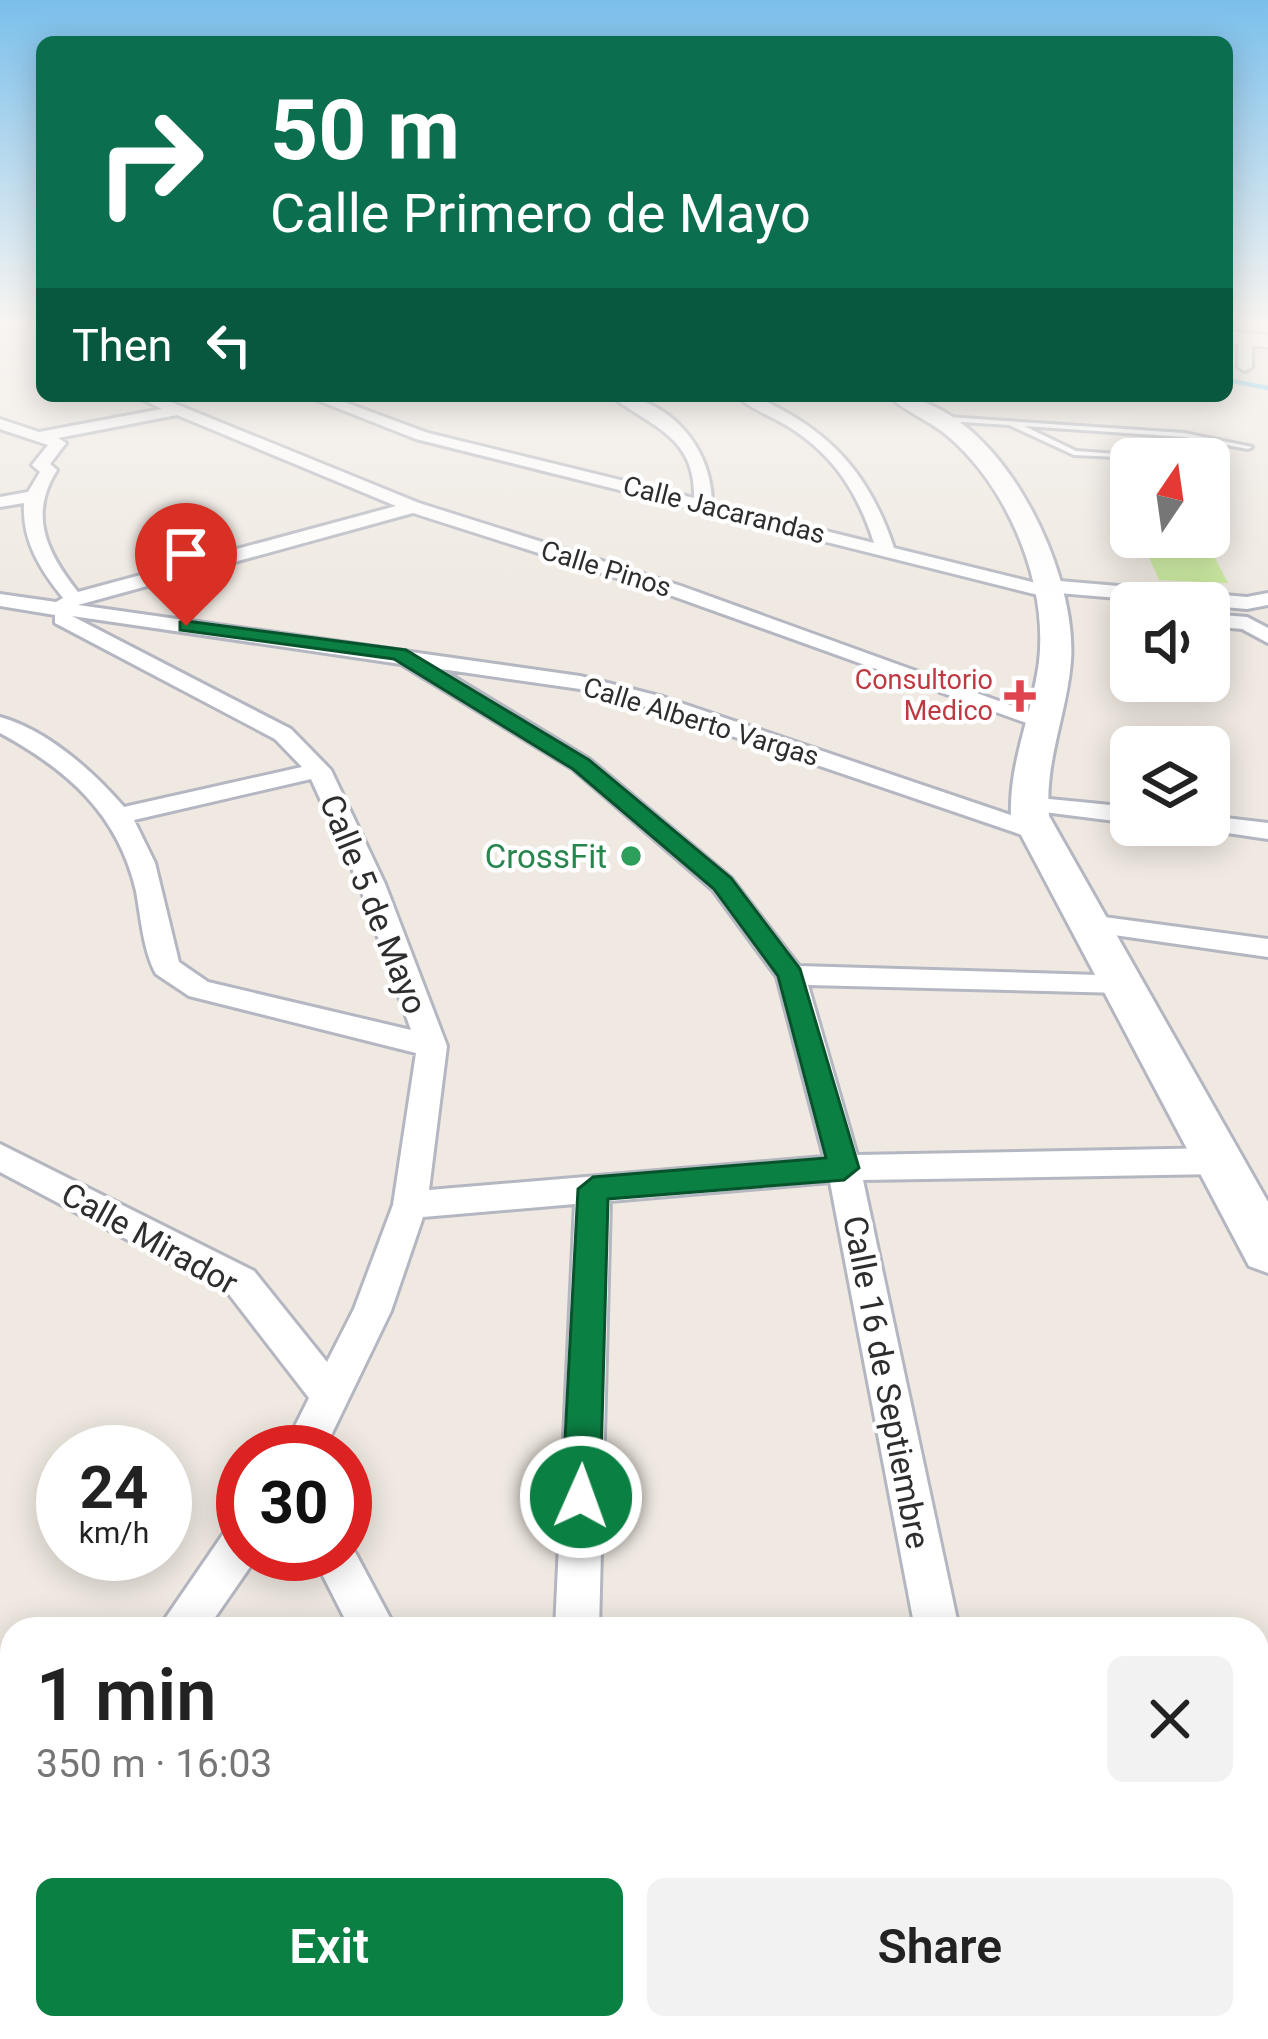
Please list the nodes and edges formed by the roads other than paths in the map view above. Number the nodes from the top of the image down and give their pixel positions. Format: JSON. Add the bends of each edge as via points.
{"nodes":[{"id":1,"x":156,"y":415,"type":"edge"},
{"id":2,"x":180,"y":415,"type":"edge"},
{"id":3,"x":365,"y":415,"type":"edge"},
{"id":4,"x":651,"y":415,"type":"edge"},
{"id":5,"x":783,"y":415,"type":"edge"},
{"id":6,"x":939,"y":415,"type":"edge"},
{"id":7,"x":53,"y":416,"type":"dead end"},
{"id":8,"x":947,"y":419,"type":"junction"},
{"id":9,"x":120,"y":422,"type":"junction"},
{"id":10,"x":1011,"y":423,"type":"junction"},
{"id":11,"x":0,"y":424,"type":"edge"},
{"id":12,"x":43,"y":436,"type":"junction"},
{"id":13,"x":0,"y":443,"type":"edge"},
{"id":14,"x":1248,"y":447,"type":"dead end"},
{"id":15,"x":1110,"y":455,"type":"edge"},
{"id":16,"x":34,"y":496,"type":"junction"},
{"id":17,"x":0,"y":502,"type":"edge"},
{"id":18,"x":703,"y":505,"type":"junction"},
{"id":19,"x":413,"y":507,"type":"junction"},
{"id":20,"x":886,"y":551,"type":"junction"},
{"id":21,"x":1050,"y":595,"type":"junction"},
{"id":22,"x":1268,"y":599,"type":"edge"},
{"id":23,"x":0,"y":600,"type":"edge"},
{"id":24,"x":66,"y":604,"type":"junction"},
{"id":25,"x":1110,"y":609,"type":"edge"},
{"id":26,"x":1230,"y":622,"type":"edge"},
{"id":27,"x":1268,"y":637,"type":"edge"},
{"id":28,"x":400,"y":654,"type":"junction"},
{"id":29,"x":1043,"y":721,"type":"junction"},
{"id":30,"x":0,"y":724,"type":"edge"},
{"id":31,"x":319,"y":770,"type":"junction"},
{"id":32,"x":117,"y":815,"type":"junction"},
{"id":33,"x":1110,"y":816,"type":"edge"},
{"id":34,"x":1033,"y":818,"type":"junction"},
{"id":35,"x":1230,"y":826,"type":"edge"},
{"id":36,"x":1268,"y":831,"type":"edge"},
{"id":37,"x":1088,"y":924,"type":"junction"},
{"id":38,"x":1268,"y":948,"type":"edge"},
{"id":39,"x":791,"y":975,"type":"junction"},
{"id":40,"x":1121,"y":983,"type":"junction"},
{"id":41,"x":432,"y":1046,"type":"junction"},
{"id":42,"x":0,"y":1157,"type":"edge"},
{"id":43,"x":1219,"y":1161,"type":"junction"},
{"id":44,"x":844,"y":1168,"type":"junction"},
{"id":45,"x":593,"y":1189,"type":"junction"},
{"id":46,"x":410,"y":1205,"type":"junction"},
{"id":47,"x":1268,"y":1251,"type":"edge"},
{"id":48,"x":329,"y":1394,"type":"junction"},
{"id":49,"x":315,"y":1425,"type":"edge"},
{"id":50,"x":216,"y":1579,"type":"edge"},
{"id":51,"x":347,"y":1581,"type":"edge"},
{"id":52,"x":932,"y":1608,"type":"edge"},
{"id":53,"x":189,"y":1617,"type":"edge"},
{"id":54,"x":367,"y":1617,"type":"edge"},
{"id":55,"x":577,"y":1617,"type":"edge"}],
"edges":[{"from":1,"to":9,"type":"street"},
{"from":2,"to":19,"type":"street","name":"Calle Pinos"},
{"from":3,"to":18,"type":"street","name":"Calle Jacarandas"},
{"from":4,"to":18,"type":"street","via":[[694,450],[706,474]]},
{"from":5,"to":20,"type":"street","via":[[839,454],[872,504]]},
{"from":6,"to":8,"type":"main road"},
{"from":7,"to":9,"type":"street"},
{"from":8,"to":10,"type":"lane"},
{"from":8,"to":21,"type":"main road","via":[[1028,529]]},
{"from":9,"to":12,"type":"street"},
{"from":10,"to":14,"type":"lane"},
{"from":10,"to":15,"type":"lane","via":[[1068,452]]},
{"from":11,"to":12,"type":"street"},
{"from":12,"to":13,"type":"street"},
{"from":12,"to":16,"type":"street","via":[[58,443],[40,465],[49,470]]},
{"from":16,"to":17,"type":"street"},
{"from":16,"to":24,"type":"street","via":[[33,538]]},
{"from":18,"to":20,"type":"street","name":"Calle Jacarandas"},
{"from":19,"to":24,"type":"street"},
{"from":19,"to":29,"type":"street","name":"Calle Pinos"},
{"from":20,"to":21,"type":"street","name":"Calle Jacarandas"},
{"from":21,"to":22,"type":"street"},
{"from":21,"to":25,"type":"street"},
{"from":21,"to":29,"type":"main road","via":[[1055,661]]},
{"from":23,"to":24,"type":"street","name":"Calle Alberto Vargas"},
{"from":24,"to":28,"type":"street","name":"Calle Alberto Vargas"},
{"from":24,"to":31,"type":"street","name":"Calle 5 de Mayo","via":[[58,617],[283,734]]},
{"from":26,"to":27,"type":"street"},
{"from":28,"to":34,"type":"street","name":"Calle Alberto Vargas","via":[[655,702]]},
{"from":28,"to":39,"type":"street","name":"Calle 16 de Septiembre","via":[[581,764],[722,884]]},
{"from":29,"to":34,"type":"main road"},
{"from":30,"to":32,"type":"street","via":[[78,777]]},
{"from":31,"to":32,"type":"street"},
{"from":31,"to":41,"type":"street","name":"Calle 5 de Mayo"},
{"from":32,"to":41,"type":"street","via":[[136,845],[166,967],[200,989]]},
{"from":33,"to":34,"type":"street","name":"Calle Alberto Vargas"},
{"from":34,"to":37,"type":"main road"},
{"from":35,"to":36,"type":"street"},
{"from":37,"to":38,"type":"street"},
{"from":37,"to":40,"type":"main road"},
{"from":39,"to":40,"type":"street"},
{"from":39,"to":44,"type":"street","name":"Calle 16 de Septiembre"},
{"from":40,"to":43,"type":"main road"},
{"from":41,"to":46,"type":"street","name":"Calle 5 de Mayo"},
{"from":42,"to":48,"type":"street","name":"Calle Mirador","via":[[241,1282]]},
{"from":43,"to":44,"type":"street"},
{"from":43,"to":47,"type":"main road"},
{"from":44,"to":45,"type":"street"},
{"from":44,"to":52,"type":"street","name":"Calle 16 de Septiembre"},
{"from":45,"to":46,"type":"street"},
{"from":45,"to":55,"type":"street"},
{"from":46,"to":48,"type":"street","name":"Calle 5 de Mayo","via":[[372,1311]]},
{"from":48,"to":49,"type":"street","name":"Calle 5 de Mayo"},
{"from":50,"to":53,"type":"street"},
{"from":51,"to":54,"type":"street"}]}
